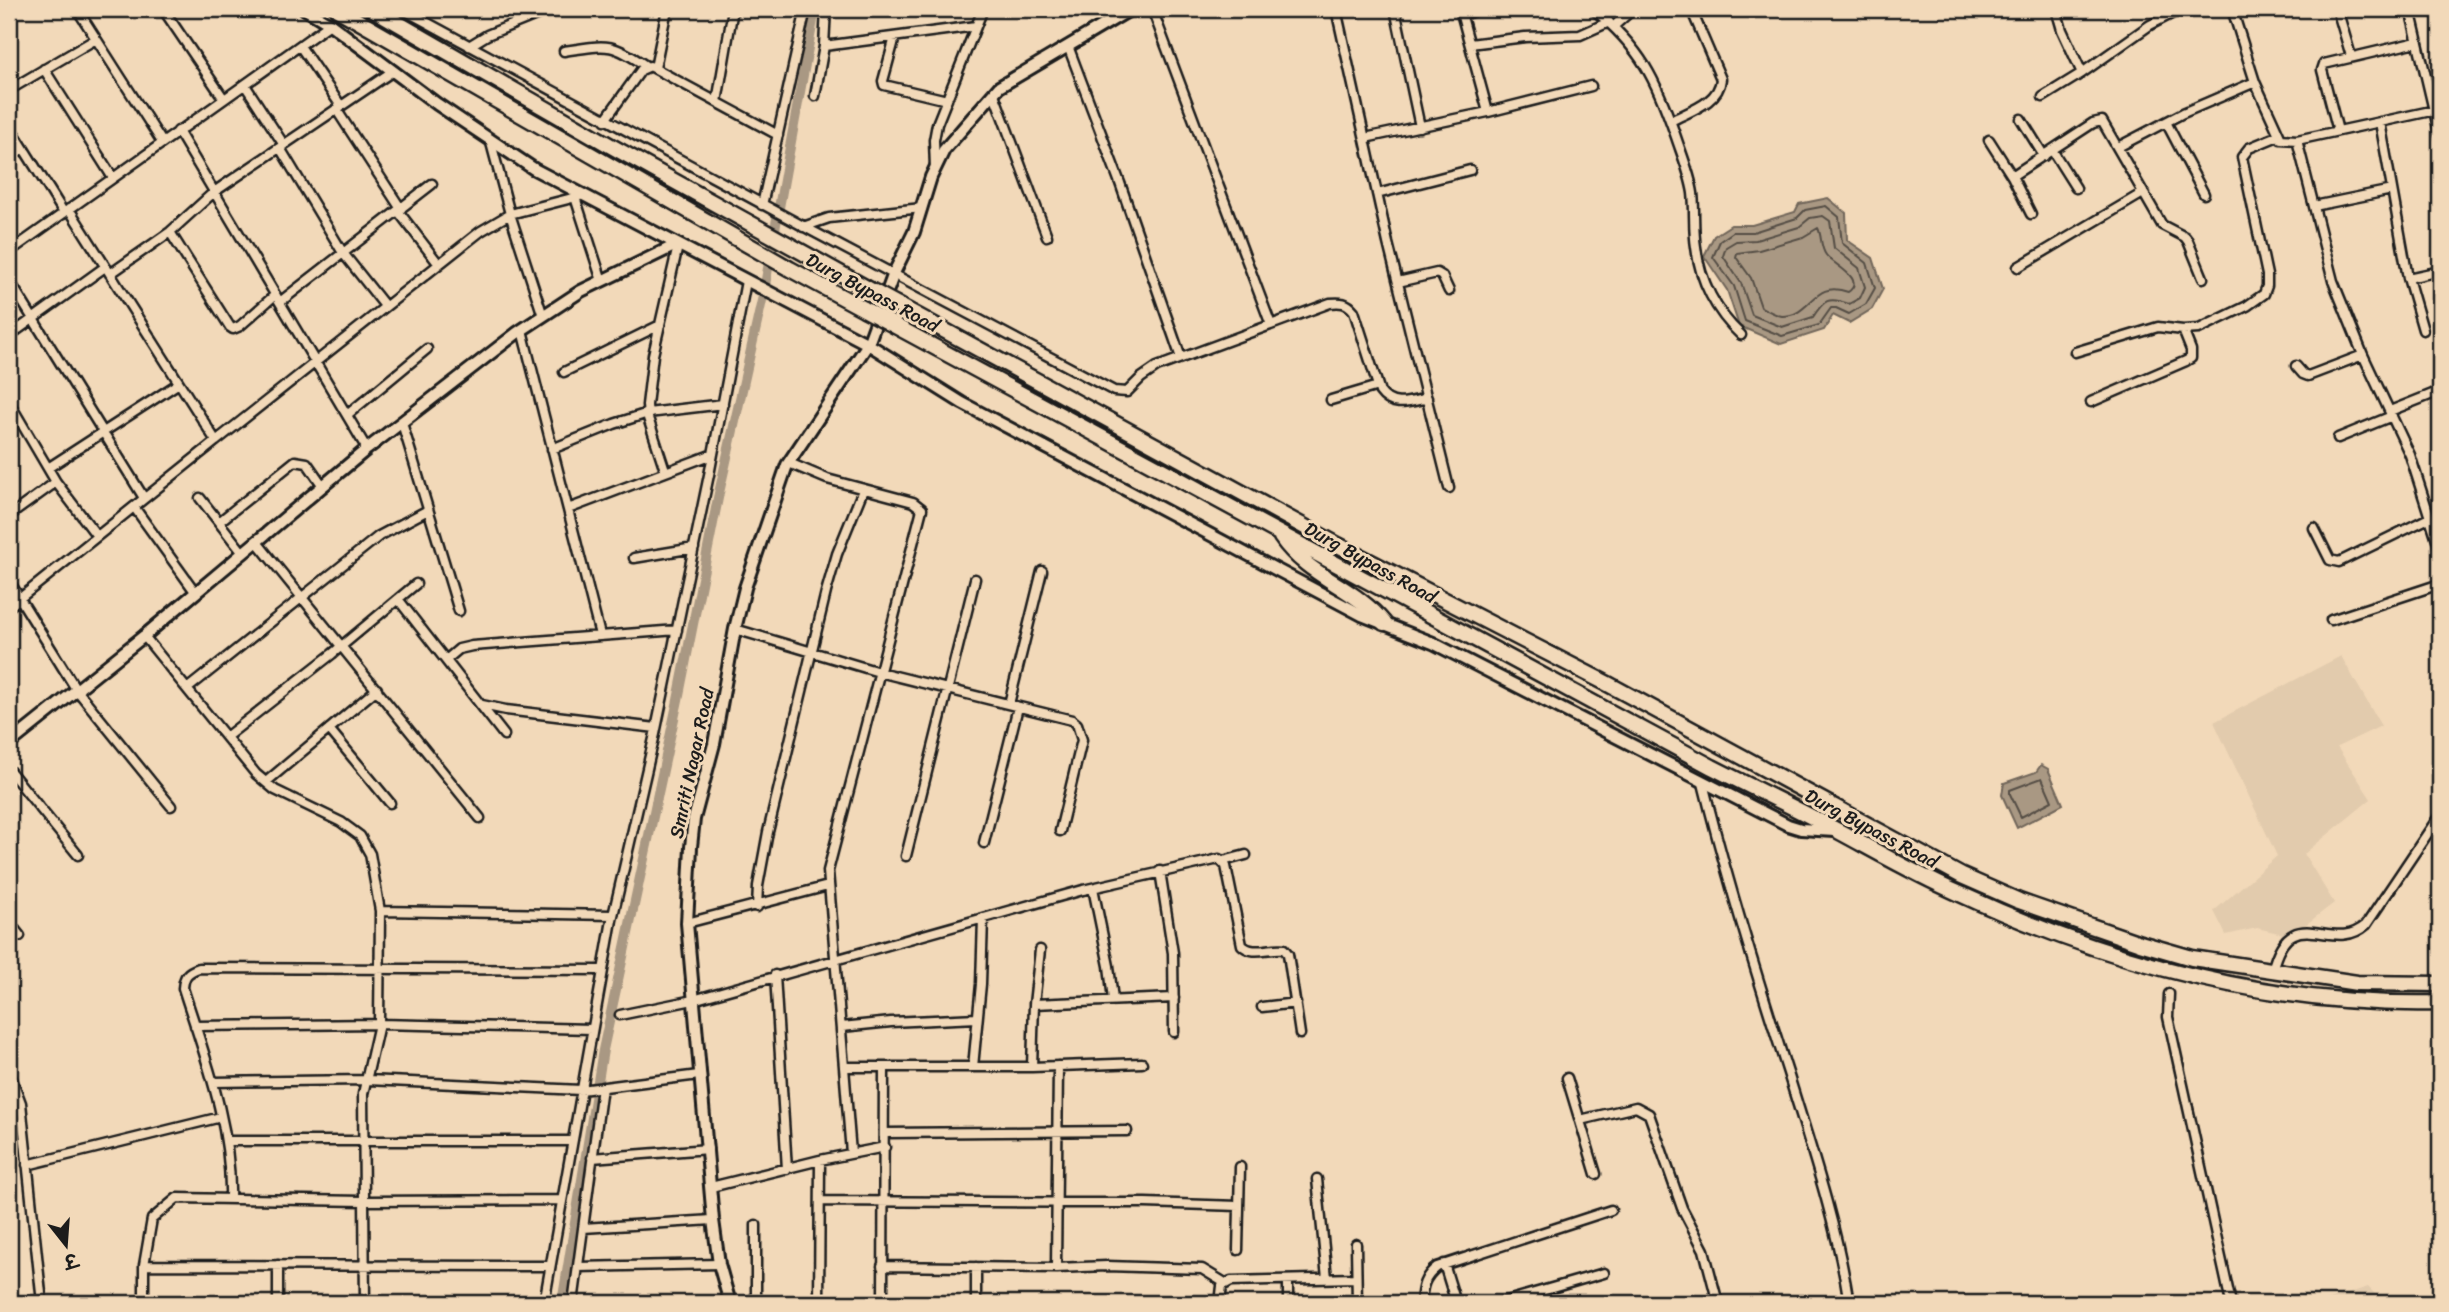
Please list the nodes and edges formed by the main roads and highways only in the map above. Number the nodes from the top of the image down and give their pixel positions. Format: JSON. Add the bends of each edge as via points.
{"nodes":[{"id":1,"x":337,"y":9,"type":"edge"},
{"id":2,"x":373,"y":9,"type":"edge"},
{"id":3,"x":1279,"y":533,"type":"junction"},
{"id":4,"x":1384,"y":623,"type":"road end"},
{"id":5,"x":2440,"y":984,"type":"edge"},
{"id":6,"x":2440,"y":1003,"type":"edge"}],
"edges":[{"from":1,"to":3,"type":"highway","name":"Durg Bypass Road","bridge":true,"via":[[790,269]]},
{"from":2,"to":5,"type":"highway","name":"Durg Bypass Road","bridge":true,"via":[[793,248],[1338,545],[1608,684],[1962,876],[2019,901],[2192,958],[2357,983]]},
{"from":3,"to":4,"type":"highway","via":[[1308,567],[1359,599]]},
{"from":3,"to":6,"type":"highway","name":"Durg Bypass Road","via":[[1899,865],[2041,928],[2134,961],[2214,982],[2395,1004]]}]}
